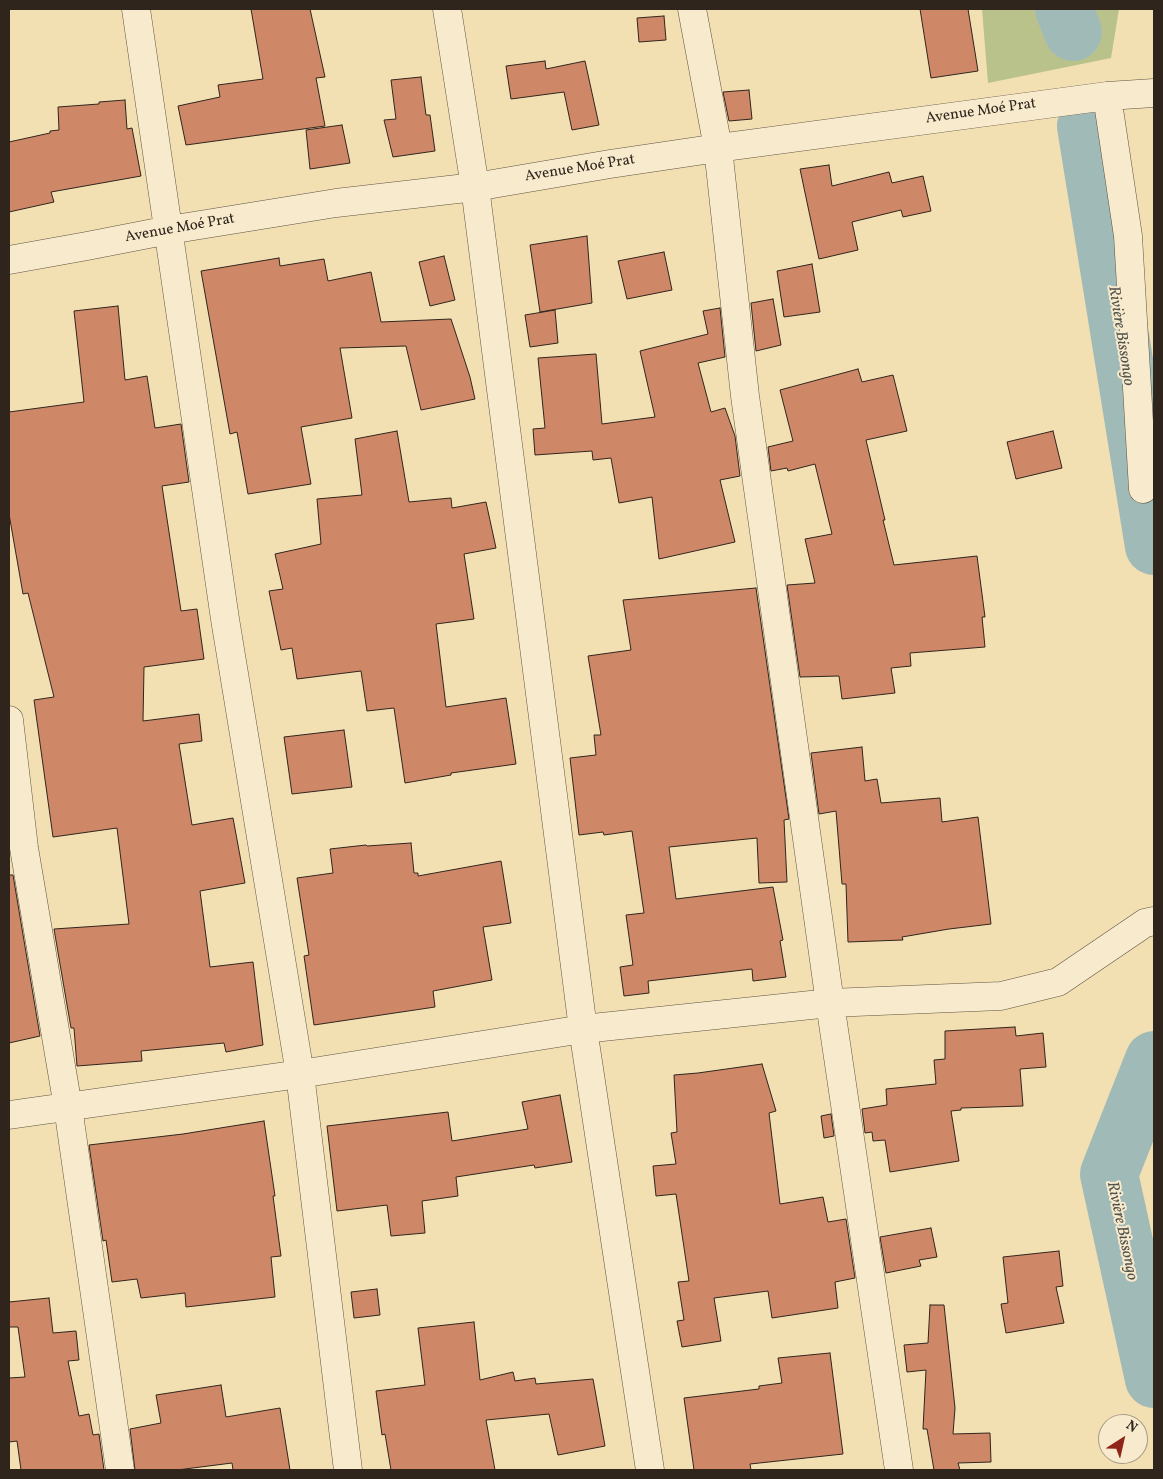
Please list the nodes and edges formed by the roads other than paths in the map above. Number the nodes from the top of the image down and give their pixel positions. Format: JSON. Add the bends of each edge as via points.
{"nodes":[{"id":1,"x":136,"y":9,"type":"edge"},
{"id":2,"x":447,"y":9,"type":"edge"},
{"id":3,"x":692,"y":9,"type":"edge"},
{"id":4,"x":1154,"y":93,"type":"edge"},
{"id":5,"x":1108,"y":96,"type":"junction"},
{"id":6,"x":718,"y":148,"type":"junction"},
{"id":7,"x":476,"y":187,"type":"junction"},
{"id":8,"x":169,"y":230,"type":"junction"},
{"id":9,"x":9,"y":260,"type":"edge"},
{"id":10,"x":1144,"y":489,"type":"dead end"},
{"id":11,"x":9,"y":720,"type":"edge"},
{"id":12,"x":1154,"y":921,"type":"edge"},
{"id":13,"x":830,"y":1003,"type":"junction"},
{"id":14,"x":583,"y":1029,"type":"junction"},
{"id":15,"x":300,"y":1074,"type":"junction"},
{"id":16,"x":68,"y":1107,"type":"junction"},
{"id":17,"x":9,"y":1114,"type":"edge"},
{"id":18,"x":120,"y":1470,"type":"edge"},
{"id":19,"x":348,"y":1470,"type":"edge"},
{"id":20,"x":650,"y":1470,"type":"edge"},
{"id":21,"x":899,"y":1470,"type":"edge"}],
"edges":[{"from":1,"to":8,"type":"street"},
{"from":2,"to":7,"type":"street"},
{"from":3,"to":6,"type":"street"},
{"from":4,"to":5,"type":"street","name":"Avenue Moé Prat"},
{"from":5,"to":6,"type":"street","name":"Avenue Moé Prat"},
{"from":5,"to":10,"type":"street","via":[[1128,236]]},
{"from":6,"to":7,"type":"street","name":"Avenue Moé Prat"},
{"from":6,"to":13,"type":"street","via":[[744,396]]},
{"from":7,"to":8,"type":"street","name":"Avenue Moé Prat","via":[[336,203]]},
{"from":7,"to":14,"type":"street"},
{"from":8,"to":9,"type":"street","name":"Avenue Moé Prat"},
{"from":8,"to":15,"type":"street","via":[[226,619]]},
{"from":11,"to":16,"type":"street","via":[[24,848]]},
{"from":12,"to":13,"type":"street","via":[[1145,923],[1058,982],[1001,996]]},
{"from":13,"to":14,"type":"street"},
{"from":13,"to":21,"type":"street"},
{"from":14,"to":15,"type":"street"},
{"from":14,"to":20,"type":"street"},
{"from":15,"to":16,"type":"street"},
{"from":15,"to":19,"type":"street"},
{"from":16,"to":17,"type":"street"},
{"from":16,"to":18,"type":"street"}]}
